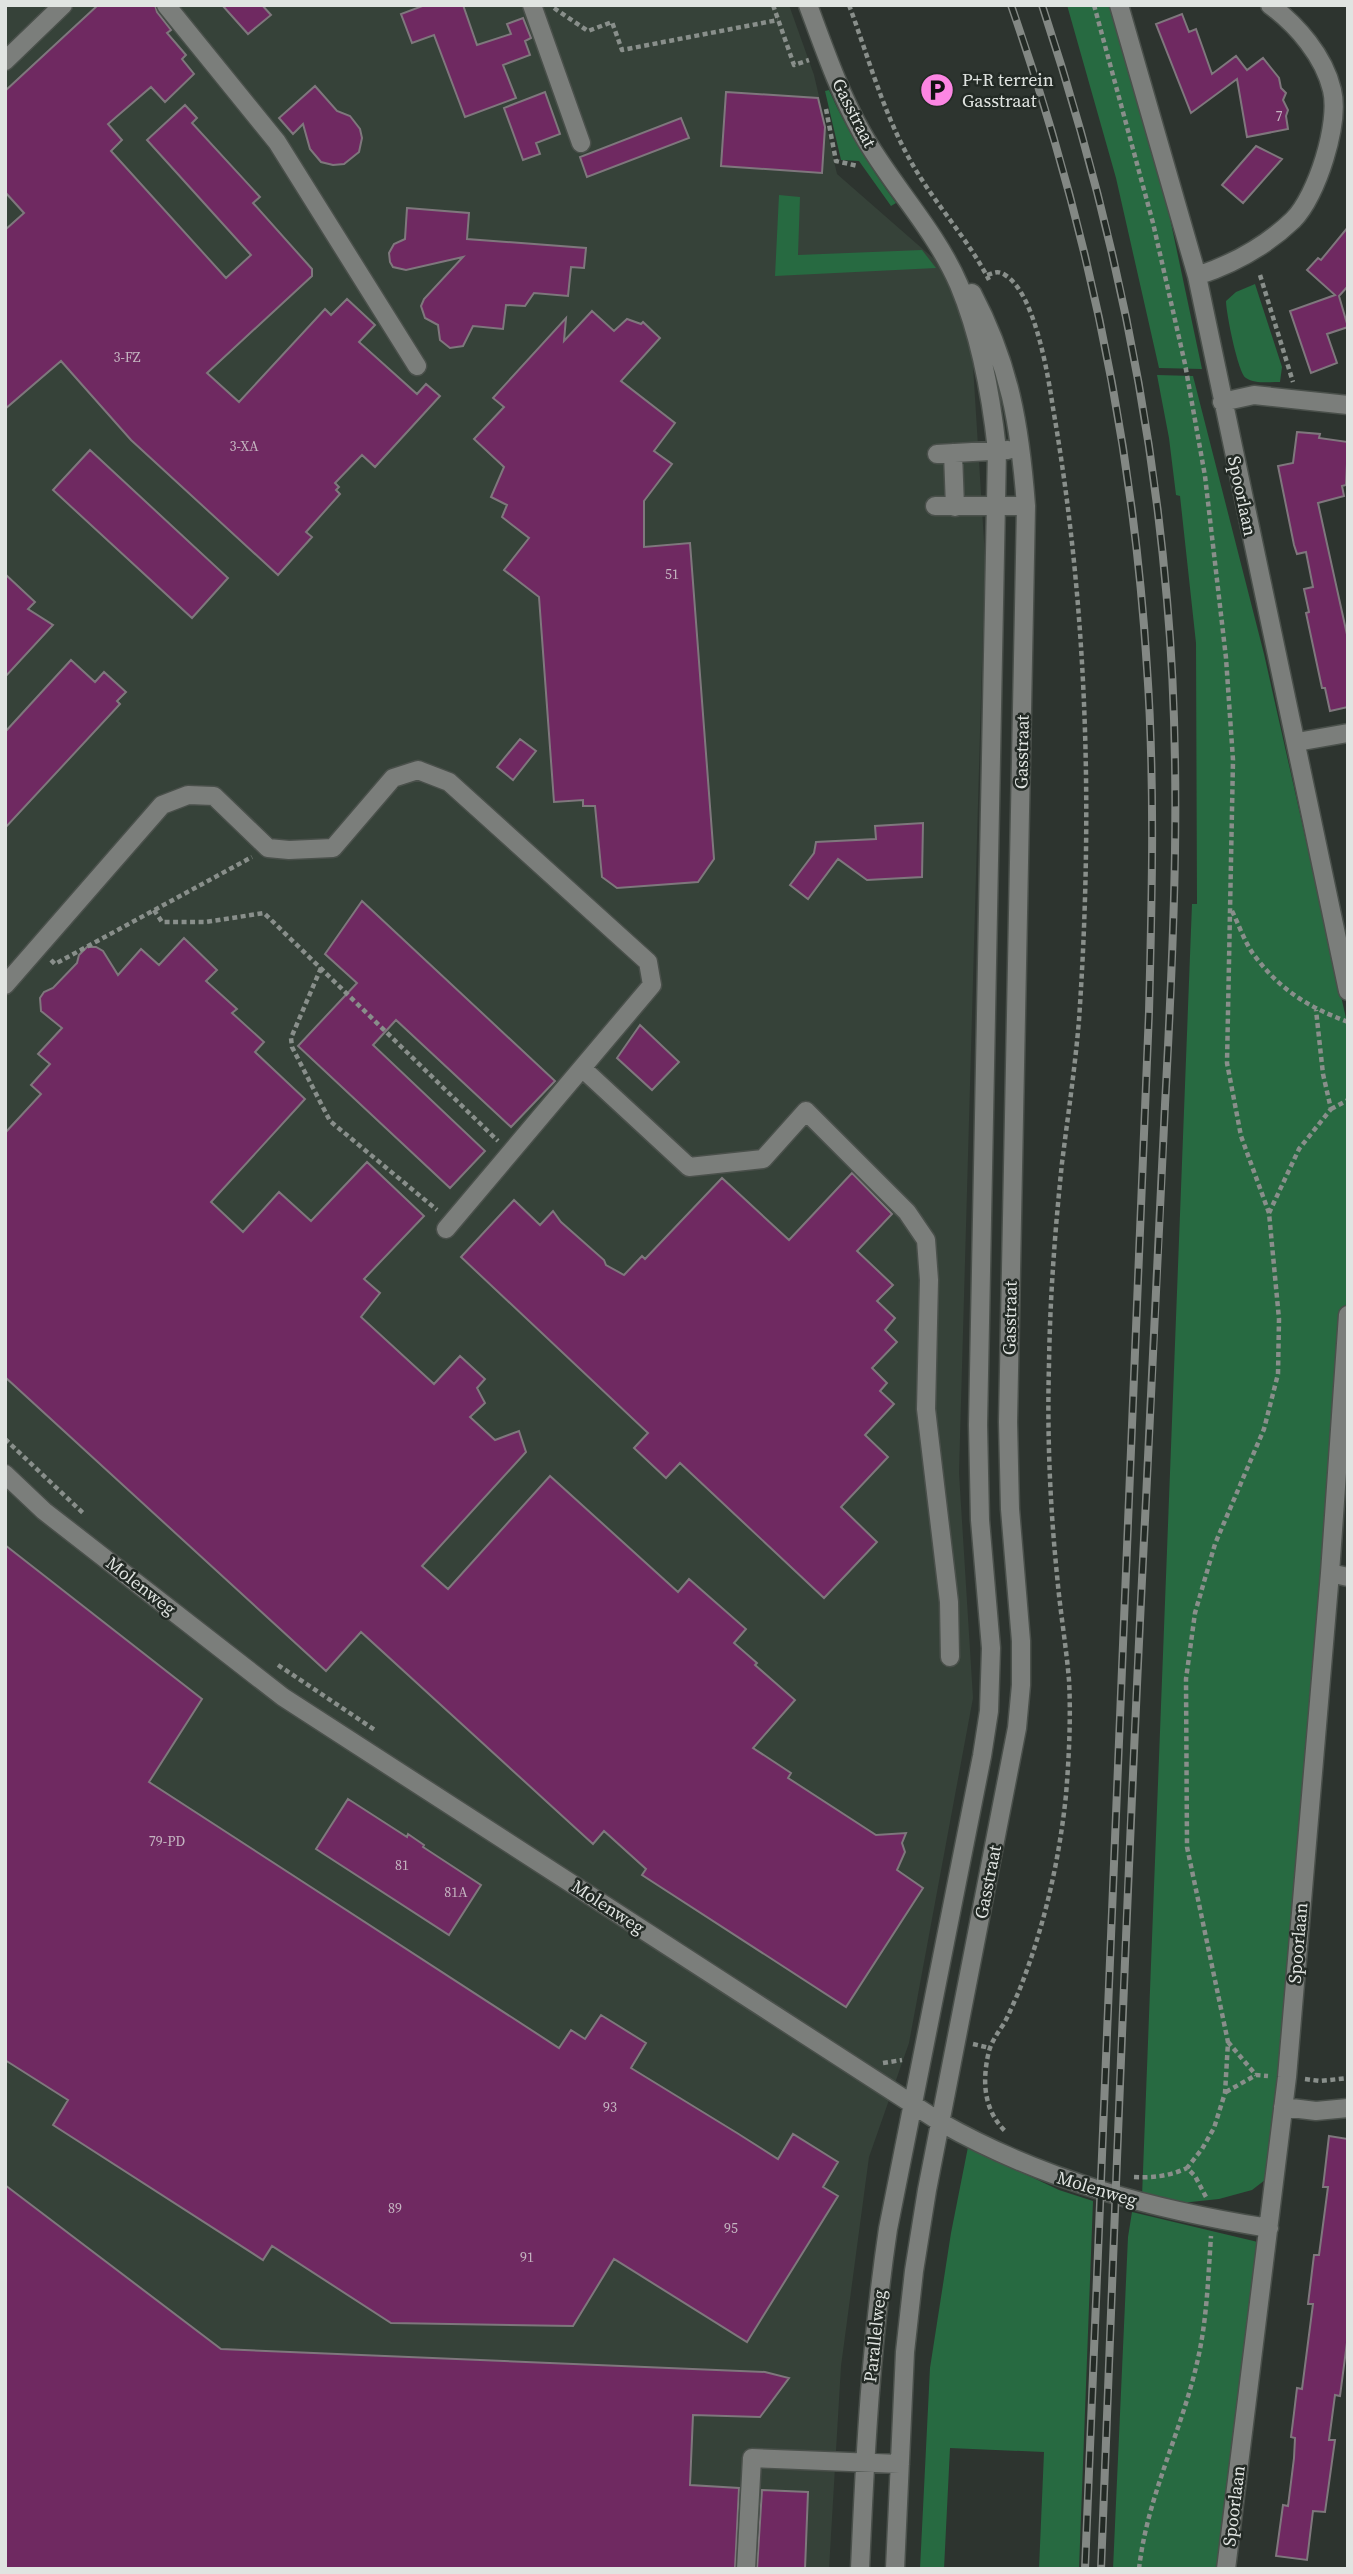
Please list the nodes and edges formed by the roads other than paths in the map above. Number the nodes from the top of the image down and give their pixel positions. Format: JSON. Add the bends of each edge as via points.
{"nodes":[{"id":1,"x":64,"y":5,"type":"edge"},
{"id":2,"x":166,"y":5,"type":"edge"},
{"id":3,"x":532,"y":5,"type":"edge"},
{"id":4,"x":808,"y":5,"type":"edge"},
{"id":5,"x":1119,"y":5,"type":"edge"},
{"id":6,"x":1269,"y":5,"type":"edge"},
{"id":7,"x":5,"y":60,"type":"edge"},
{"id":8,"x":1340,"y":89,"type":"edge"},
{"id":9,"x":581,"y":143,"type":"dead end"},
{"id":10,"x":916,"y":213,"type":"junction"},
{"id":11,"x":1197,"y":276,"type":"junction"},
{"id":12,"x":417,"y":366,"type":"dead end"},
{"id":13,"x":1222,"y":402,"type":"junction"},
{"id":14,"x":1348,"y":405,"type":"edge"},
{"id":15,"x":1022,"y":449,"type":"junction"},
{"id":16,"x":997,"y":450,"type":"junction"},
{"id":17,"x":934,"y":506,"type":"dead end"},
{"id":18,"x":1026,"y":506,"type":"junction"},
{"id":19,"x":955,"y":507,"type":"junction"},
{"id":20,"x":996,"y":507,"type":"junction"},
{"id":21,"x":1348,"y":733,"type":"edge"},
{"id":22,"x":1297,"y":742,"type":"junction"},
{"id":23,"x":5,"y":985,"type":"edge"},
{"id":24,"x":1348,"y":991,"type":"edge"},
{"id":25,"x":582,"y":1068,"type":"junction"},
{"id":26,"x":449,"y":1226,"type":"road end"},
{"id":27,"x":1348,"y":1315,"type":"edge"},
{"id":28,"x":5,"y":1474,"type":"edge"},
{"id":29,"x":1339,"y":1575,"type":"edge"},
{"id":30,"x":950,"y":1657,"type":"dead end"},
{"id":31,"x":912,"y":2105,"type":"junction"},
{"id":32,"x":1283,"y":2107,"type":"junction"},
{"id":33,"x":1348,"y":2108,"type":"edge"},
{"id":34,"x":940,"y":2122,"type":"junction"},
{"id":35,"x":1269,"y":2228,"type":"junction"},
{"id":36,"x":864,"y":2462,"type":"junction"},
{"id":37,"x":900,"y":2464,"type":"junction"},
{"id":38,"x":746,"y":2569,"type":"edge"},
{"id":39,"x":860,"y":2569,"type":"edge"},
{"id":40,"x":895,"y":2569,"type":"edge"},
{"id":41,"x":1226,"y":2569,"type":"edge"}],
"edges":[{"from":1,"to":7,"type":"street"},
{"from":2,"to":12,"type":"street","via":[[277,142]]},
{"from":3,"to":9,"type":"street"},
{"from":4,"to":10,"type":"street","name":"Gasstraat","via":[[862,133]]},
{"from":5,"to":11,"type":"street","name":"Spoorlaan"},
{"from":6,"to":8,"type":"street","via":[[1309,41]]},
{"from":8,"to":11,"type":"street","via":[[1328,147],[1304,206],[1267,242],[1238,261]]},
{"from":10,"to":15,"type":"street","name":"Gasstraat","via":[[965,281],[985,318],[1015,409]]},
{"from":10,"to":16,"type":"street","name":"Gasstraat","via":[[940,247],[972,322],[986,374]]},
{"from":11,"to":13,"type":"street","name":"Spoorlaan"},
{"from":13,"to":14,"type":"street","via":[[1254,395]]},
{"from":13,"to":22,"type":"street","name":"Spoorlaan"},
{"from":15,"to":16,"type":"street"},
{"from":15,"to":18,"type":"street","name":"Gasstraat"},
{"from":16,"to":19,"type":"street","via":[[945,454]]},
{"from":16,"to":20,"type":"street","name":"Gasstraat"},
{"from":17,"to":19,"type":"street"},
{"from":18,"to":20,"type":"street"},
{"from":18,"to":34,"type":"street","name":"Gasstraat","via":[[1008,1422],[1021,1685],[1009,1772]]},
{"from":19,"to":20,"type":"street"},
{"from":20,"to":31,"type":"street","name":"Gasstraat","via":[[978,1425],[991,1679],[982,1756]]},
{"from":21,"to":22,"type":"street"},
{"from":22,"to":24,"type":"street","name":"Spoorlaan"},
{"from":23,"to":25,"type":"street","via":[[162,805],[188,795],[214,796],[268,848],[333,848],[393,778],[418,770],[449,782],[648,962],[652,985]]},
{"from":25,"to":26,"type":"street"},
{"from":25,"to":30,"type":"street","via":[[689,1167],[763,1159],[807,1111],[907,1212],[926,1240],[926,1409],[949,1602]]},
{"from":27,"to":29,"type":"street","name":"Spoorlaan"},
{"from":28,"to":31,"type":"street","name":"Molenweg","via":[[44,1511],[283,1697]]},
{"from":29,"to":32,"type":"street","name":"Spoorlaan"},
{"from":31,"to":34,"type":"street","name":"Molenweg"},
{"from":31,"to":36,"type":"street","name":"Parallelweg","via":[[879,2291]]},
{"from":32,"to":33,"type":"street"},
{"from":32,"to":35,"type":"street","name":"Spoorlaan"},
{"from":34,"to":35,"type":"street","name":"Molenweg","via":[[1044,2172],[1144,2203]]},
{"from":34,"to":37,"type":"street","name":"Parallelweg","via":[[914,2271]]},
{"from":35,"to":41,"type":"street","name":"Spoorlaan"},
{"from":36,"to":37,"type":"street"},
{"from":36,"to":38,"type":"street","via":[[752,2458]]},
{"from":36,"to":39,"type":"street","name":"Parallelweg"},
{"from":37,"to":40,"type":"street","name":"Parallelweg"}]}
